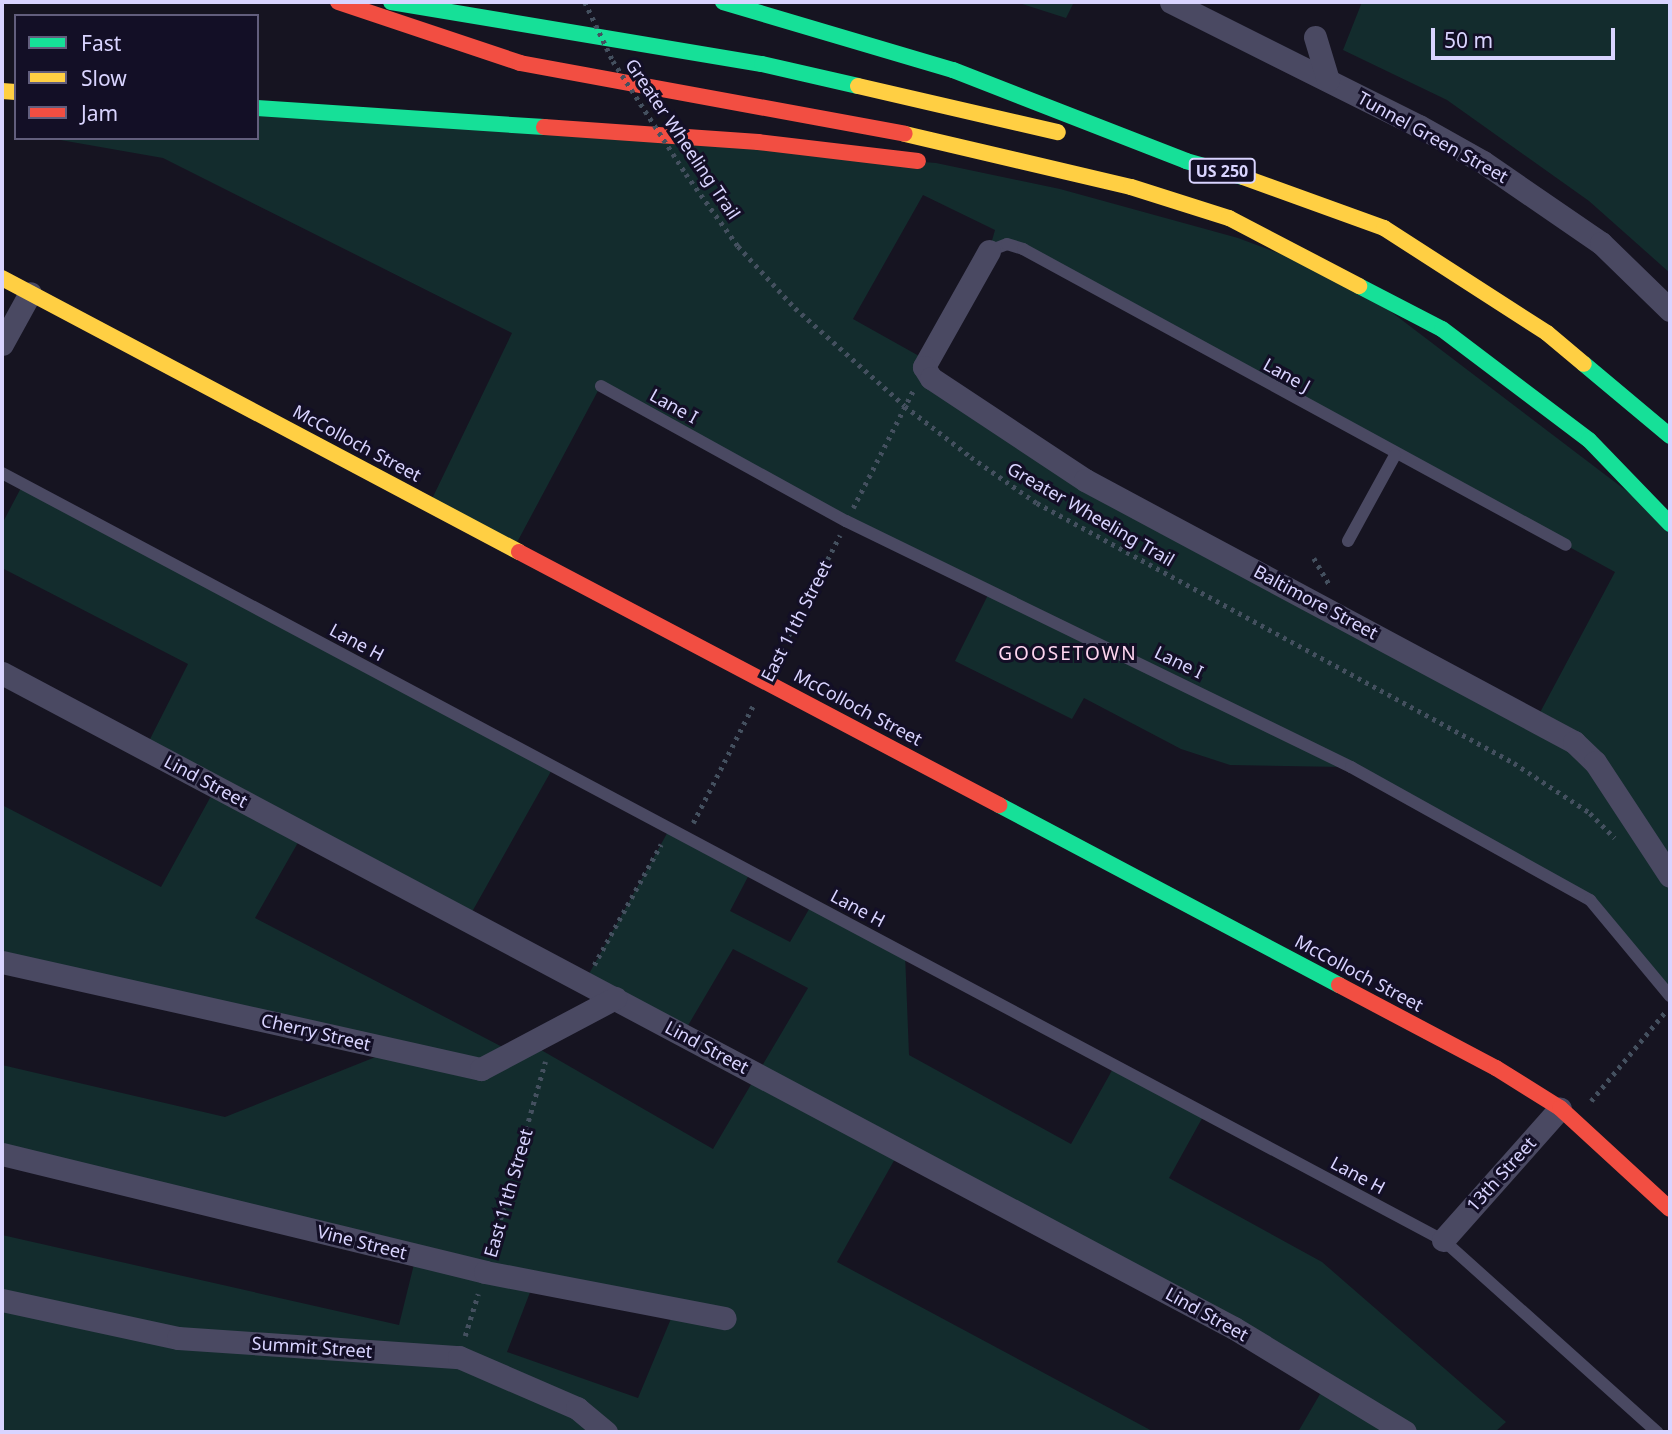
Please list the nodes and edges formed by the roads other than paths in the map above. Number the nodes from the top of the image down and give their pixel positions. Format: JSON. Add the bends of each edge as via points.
{"nodes":[{"id":1,"x":338,"y":2,"type":"edge"},
{"id":2,"x":391,"y":2,"type":"edge"},
{"id":3,"x":723,"y":2,"type":"edge"},
{"id":4,"x":1171,"y":2,"type":"edge"},
{"id":5,"x":1315,"y":37,"type":"dead end"},
{"id":6,"x":1328,"y":80,"type":"junction"},
{"id":7,"x":259,"y":108,"type":"edge"},
{"id":8,"x":1186,"y":161,"type":"junction"},
{"id":9,"x":936,"y":163,"type":"dead end"},
{"id":10,"x":1186,"y":223,"type":"dead end"},
{"id":11,"x":989,"y":251,"type":"joint"},
{"id":12,"x":2,"y":278,"type":"edge"},
{"id":13,"x":1348,"y":279,"type":"junction"},
{"id":14,"x":30,"y":293,"type":"junction"},
{"id":15,"x":1670,"y":310,"type":"edge"},
{"id":16,"x":2,"y":344,"type":"edge"},
{"id":17,"x":601,"y":386,"type":"dead end"},
{"id":18,"x":1670,"y":436,"type":"edge"},
{"id":19,"x":1395,"y":455,"type":"junction"},
{"id":20,"x":2,"y":472,"type":"edge"},
{"id":21,"x":1670,"y":524,"type":"edge"},
{"id":22,"x":1348,"y":541,"type":"dead end"},
{"id":23,"x":1566,"y":545,"type":"dead end"},
{"id":24,"x":2,"y":673,"type":"edge"},
{"id":25,"x":1670,"y":876,"type":"edge"},
{"id":26,"x":2,"y":962,"type":"edge"},
{"id":27,"x":1670,"y":996,"type":"edge"},
{"id":28,"x":615,"y":998,"type":"junction"},
{"id":29,"x":1567,"y":1114,"type":"junction"},
{"id":30,"x":2,"y":1154,"type":"edge"},
{"id":31,"x":1670,"y":1209,"type":"edge"},
{"id":32,"x":1443,"y":1240,"type":"junction"},
{"id":33,"x":2,"y":1300,"type":"edge"},
{"id":34,"x":725,"y":1318,"type":"dead end"},
{"id":35,"x":606,"y":1432,"type":"edge"},
{"id":36,"x":1405,"y":1432,"type":"edge"},
{"id":37,"x":1657,"y":1432,"type":"edge"}],
"edges":[{"from":1,"to":13,"type":"main road","via":[[459,46],[558,72],[810,114],[1131,187],[1229,218]]},
{"from":2,"to":8,"type":"main road","via":[[762,64]]},
{"from":3,"to":8,"type":"main road","number":"US 250","via":[[953,70]]},
{"from":4,"to":6,"type":"street","name":"Tunnel Green Street"},
{"from":5,"to":6,"type":"street"},
{"from":6,"to":15,"type":"street","name":"Tunnel Green Street","via":[[1419,125],[1547,202],[1601,243]]},
{"from":7,"to":9,"type":"main road","via":[[758,142]]},
{"from":8,"to":18,"type":"main road","number":"US 250","via":[[1283,188],[1384,228],[1547,333]]},
{"from":10,"to":13,"type":"main road"},
{"from":11,"to":19,"type":"lane","name":"Lane J","via":[[1007,244],[1023,249]]},
{"from":11,"to":25,"type":"street","name":"Baltimore Street","via":[[924,368],[931,378],[995,425],[1085,480],[1574,742],[1595,762]]},
{"from":12,"to":14,"type":"main road","name":"McColloch Street"},
{"from":13,"to":21,"type":"main road","via":[[1442,329],[1499,370],[1589,440]]},
{"from":14,"to":16,"type":"street"},
{"from":14,"to":29,"type":"main road","name":"McColloch Street","via":[[1496,1068]]},
{"from":17,"to":27,"type":"lane","name":"Lane I","via":[[846,521],[1237,709],[1590,900]]},
{"from":19,"to":22,"type":"lane"},
{"from":19,"to":23,"type":"lane","name":"Lane J"},
{"from":20,"to":32,"type":"lane","name":"Lane H"},
{"from":24,"to":28,"type":"street","name":"Lind Street"},
{"from":26,"to":28,"type":"street","name":"Cherry Street","via":[[481,1069]]},
{"from":28,"to":36,"type":"street","name":"Lind Street","via":[[1234,1328]]},
{"from":29,"to":31,"type":"main road","name":"McColloch Street"},
{"from":29,"to":32,"type":"street","name":"13th Street"},
{"from":30,"to":34,"type":"street","name":"Vine Street","via":[[485,1272]]},
{"from":32,"to":37,"type":"lane","name":"Lane H"},
{"from":33,"to":35,"type":"street","name":"Summit Street","via":[[178,1338],[459,1357],[577,1408]]}]}
